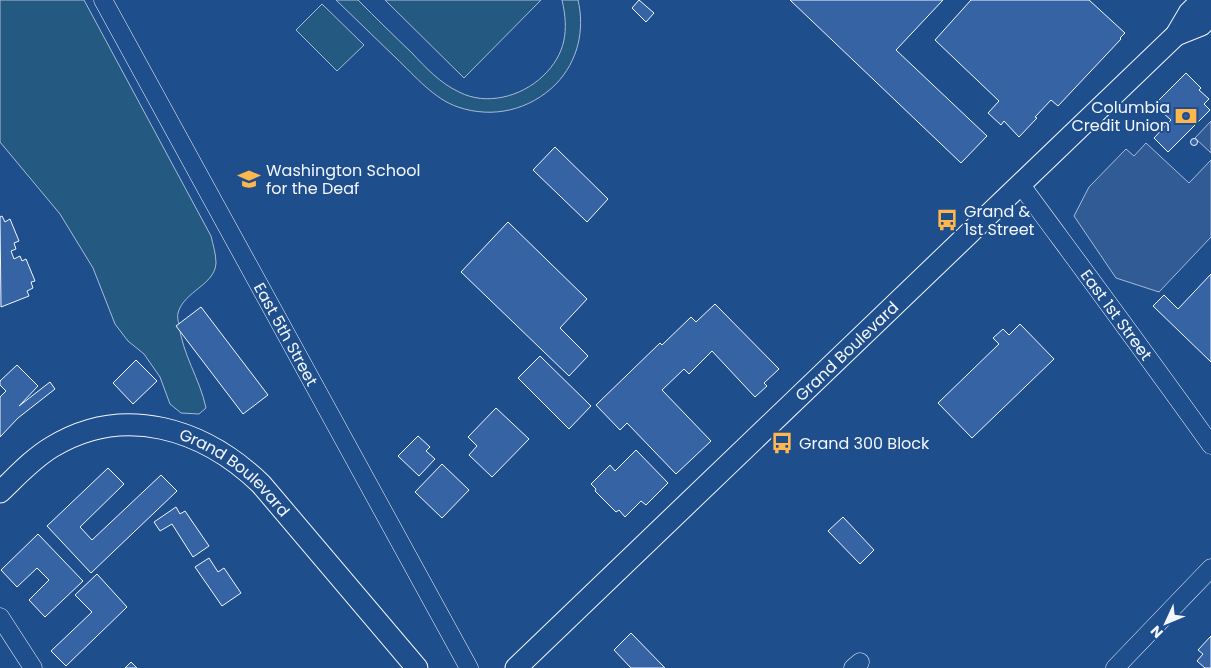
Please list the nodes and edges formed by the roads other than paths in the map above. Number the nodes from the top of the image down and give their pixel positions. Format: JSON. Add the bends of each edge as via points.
{"nodes":[{"id":1,"x":103,"y":0,"type":"edge"},
{"id":2,"x":1202,"y":0,"type":"edge"},
{"id":3,"x":1211,"y":15,"type":"edge"},
{"id":4,"x":1176,"y":35,"type":"junction"},
{"id":5,"x":1021,"y":185,"type":"junction"},
{"id":6,"x":1211,"y":445,"type":"edge"},
{"id":7,"x":0,"y":492,"type":"edge"},
{"id":8,"x":1211,"y":568,"type":"edge"},
{"id":9,"x":0,"y":618,"type":"edge"},
{"id":10,"x":33,"y":668,"type":"edge"},
{"id":11,"x":417,"y":668,"type":"edge"},
{"id":12,"x":469,"y":668,"type":"edge"},
{"id":13,"x":516,"y":668,"type":"edge"},
{"id":14,"x":1116,"y":668,"type":"edge"}],
"edges":[{"from":1,"to":12,"type":"street","name":"East 5th Street"},
{"from":2,"to":4,"type":"main road","name":"Grand Boulevard"},
{"from":3,"to":4,"type":"main road","name":"Grand Boulevard","via":[[1201,25]]},
{"from":4,"to":5,"type":"main road","name":"Grand Boulevard"},
{"from":5,"to":6,"type":"street","name":"East 1st Street"},
{"from":5,"to":13,"type":"main road","name":"Grand Boulevard"},
{"from":7,"to":11,"type":"main road","name":"Grand Boulevard","via":[[35,458],[68,438],[89,431],[141,426],[178,431],[195,438],[243,466],[261,484]]},
{"from":8,"to":14,"type":"street"},
{"from":9,"to":10,"type":"street"}]}
